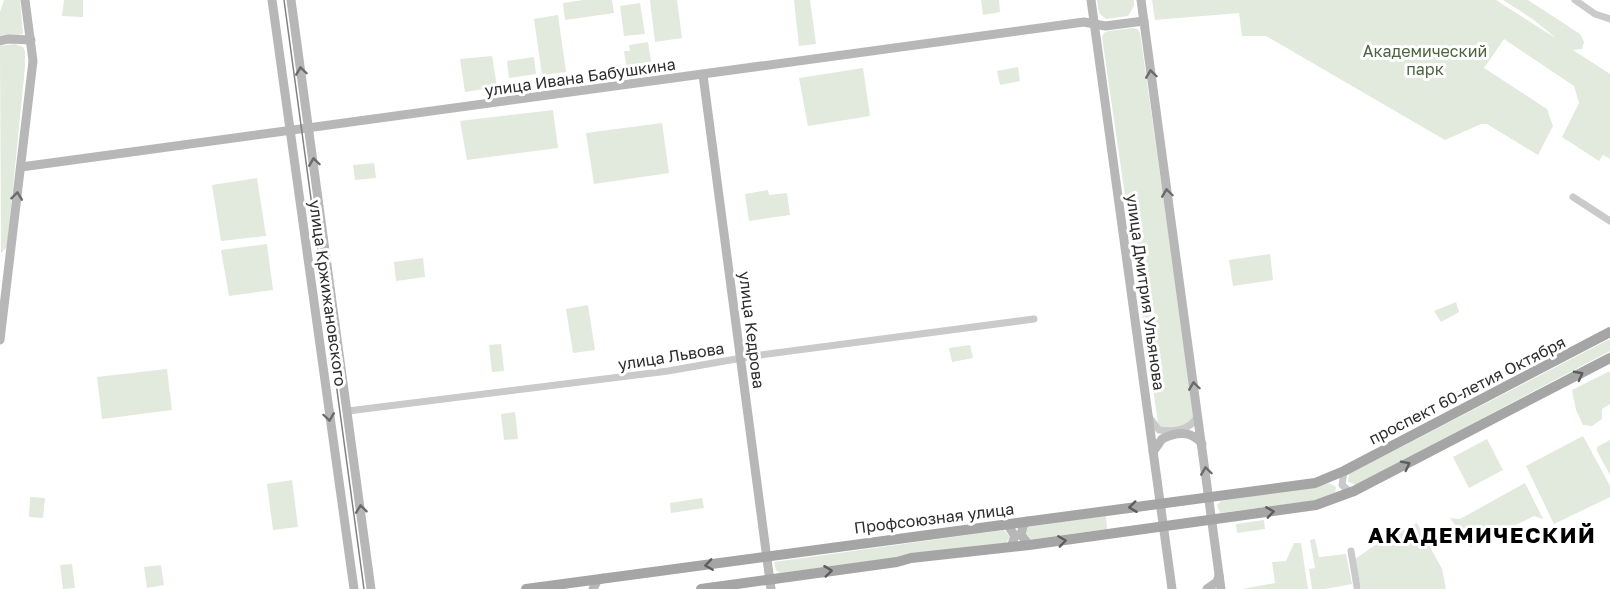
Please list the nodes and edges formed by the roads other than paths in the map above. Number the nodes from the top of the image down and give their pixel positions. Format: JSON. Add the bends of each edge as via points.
{"nodes":[{"id":1,"x":26,"y":0,"type":"edge"},
{"id":2,"x":272,"y":0,"type":"edge"},
{"id":3,"x":291,"y":0,"type":"edge"},
{"id":4,"x":1091,"y":0,"type":"edge"},
{"id":5,"x":1141,"y":0,"type":"edge"},
{"id":6,"x":1575,"y":0,"type":"edge"},
{"id":7,"x":1610,"y":19,"type":"edge"},
{"id":8,"x":1144,"y":21,"type":"junction"},
{"id":9,"x":1094,"y":24,"type":"junction"},
{"id":10,"x":31,"y":40,"type":"junction"},
{"id":11,"x":0,"y":41,"type":"edge"},
{"id":12,"x":703,"y":75,"type":"junction"},
{"id":13,"x":310,"y":128,"type":"junction"},
{"id":14,"x":290,"y":130,"type":"junction"},
{"id":15,"x":21,"y":167,"type":"junction"},
{"id":16,"x":1573,"y":197,"type":"dead end"},
{"id":17,"x":1610,"y":221,"type":"edge"},
{"id":18,"x":10,"y":254,"type":"junction"},
{"id":19,"x":0,"y":259,"type":"edge"},
{"id":20,"x":1034,"y":319,"type":"dead end"},
{"id":21,"x":1608,"y":334,"type":"edge"},
{"id":22,"x":0,"y":340,"type":"edge"},
{"id":23,"x":1610,"y":358,"type":"edge"},
{"id":24,"x":740,"y":359,"type":"junction"},
{"id":25,"x":348,"y":411,"type":"junction"},
{"id":26,"x":1197,"y":414,"type":"junction"},
{"id":27,"x":1148,"y":415,"type":"junction"},
{"id":28,"x":1202,"y":444,"type":"junction"},
{"id":29,"x":1153,"y":452,"type":"junction"},
{"id":30,"x":1344,"y":471,"type":"junction"},
{"id":31,"x":1354,"y":491,"type":"junction"},
{"id":32,"x":1209,"y":497,"type":"junction"},
{"id":33,"x":1160,"y":504,"type":"junction"},
{"id":34,"x":1027,"y":521,"type":"junction"},
{"id":35,"x":1212,"y":521,"type":"junction"},
{"id":36,"x":1007,"y":524,"type":"junction"},
{"id":37,"x":1163,"y":526,"type":"junction"},
{"id":38,"x":1029,"y":545,"type":"junction"},
{"id":39,"x":1011,"y":547,"type":"junction"},
{"id":40,"x":1351,"y":551,"type":"dead end"},
{"id":41,"x":766,"y":556,"type":"junction"},
{"id":42,"x":1219,"y":573,"type":"junction"},
{"id":43,"x":1170,"y":577,"type":"junction"},
{"id":44,"x":603,"y":578,"type":"junction"},
{"id":45,"x":770,"y":584,"type":"edge"},
{"id":46,"x":1357,"y":587,"type":"dead end"},
{"id":47,"x":354,"y":589,"type":"edge"},
{"id":48,"x":371,"y":589,"type":"edge"},
{"id":49,"x":534,"y":589,"type":"edge"},
{"id":50,"x":593,"y":589,"type":"edge"},
{"id":51,"x":701,"y":589,"type":"edge"},
{"id":52,"x":1172,"y":589,"type":"edge"},
{"id":53,"x":1178,"y":589,"type":"edge"},
{"id":54,"x":1207,"y":589,"type":"edge"},
{"id":55,"x":1221,"y":589,"type":"edge"}],
"edges":[{"from":1,"to":10,"type":"street"},
{"from":2,"to":14,"type":"street","name":"улица Кржижановского"},
{"from":13,"to":3,"type":"street","name":"улица Кржижановского","one_way":true},
{"from":4,"to":9,"type":"street","name":"улица Дмитрия Ульянова"},
{"from":5,"to":8,"type":"street","name":"улица Дмитрия Ульянова"},
{"from":6,"to":7,"type":"street"},
{"from":8,"to":9,"type":"street","name":"улица Ивана Бабушкина"},
{"from":26,"to":8,"type":"street","name":"улица Дмитрия Ульянова","one_way":true},
{"from":9,"to":12,"type":"street","name":"улица Ивана Бабушкина","via":[[1078,23]]},
{"from":9,"to":27,"type":"street","name":"улица Дмитрия Ульянова"},
{"from":10,"to":11,"type":"street"},
{"from":10,"to":15,"type":"street","via":[[33,66]]},
{"from":12,"to":13,"type":"street","name":"улица Ивана Бабушкина"},
{"from":12,"to":24,"type":"street","name":"улица Кедрова"},
{"from":13,"to":14,"type":"street","name":"улица Ивана Бабушкина"},
{"from":25,"to":13,"type":"street","name":"улица Кржижановского","one_way":true},
{"from":14,"to":15,"type":"street","name":"улица Ивана Бабушкина"},
{"from":14,"to":47,"type":"street","name":"улица Кржижановского","one_way":true},
{"from":18,"to":15,"type":"street","one_way":true},
{"from":16,"to":17,"type":"street"},
{"from":18,"to":19,"type":"street"},
{"from":18,"to":22,"type":"street"},
{"from":20,"to":24,"type":"street","name":"улица Львова"},
{"from":21,"to":30,"type":"main road","name":"проспект 60-летия Октября"},
{"from":31,"to":23,"type":"main road","one_way":true},
{"from":24,"to":25,"type":"street","name":"улица Львова"},
{"from":24,"to":41,"type":"street","name":"улица Кедрова"},
{"from":48,"to":25,"type":"street","name":"улица Кржижановского","one_way":true},
{"from":26,"to":27,"type":"street","via":[[1190,427],[1166,431],[1159,430]]},
{"from":26,"to":28,"type":"street","name":"улица Дмитрия Ульянова"},
{"from":27,"to":29,"type":"street","name":"улица Дмитрия Ульянова"},
{"from":28,"to":29,"type":"street","via":[[1186,433],[1162,440]]},
{"from":32,"to":28,"type":"street","name":"улица Дмитрия Ульянова","one_way":true},
{"from":29,"to":33,"type":"street","name":"улица Дмитрия Ульянова"},
{"from":30,"to":31,"type":"street","via":[[1342,484]]},
{"from":30,"to":32,"type":"main road","name":"Профсоюзная улица","via":[[1315,483]]},
{"from":35,"to":31,"type":"main road","one_way":true,"via":[[1316,505]]},
{"from":32,"to":33,"type":"main road","name":"Профсоюзная улица"},
{"from":32,"to":35,"type":"street","name":"улица Дмитрия Ульянова"},
{"from":33,"to":34,"type":"main road","name":"Профсоюзная улица","one_way":true},
{"from":33,"to":37,"type":"street","name":"улица Дмитрия Ульянова"},
{"from":34,"to":36,"type":"main road","name":"Профсоюзная улица"},
{"from":34,"to":38,"type":"street","via":[[1021,534]]},
{"from":35,"to":37,"type":"main road"},
{"from":35,"to":42,"type":"street","name":"улица Дмитрия Ульянова"},
{"from":36,"to":39,"type":"street","via":[[1015,536]]},
{"from":36,"to":41,"type":"main road","name":"Профсоюзная улица"},
{"from":38,"to":37,"type":"main road","one_way":true},
{"from":37,"to":43,"type":"street","name":"улица Дмитрия Ульянова"},
{"from":38,"to":39,"type":"main road"},
{"from":45,"to":39,"type":"main road","one_way":true,"via":[[911,558]]},
{"from":40,"to":46,"type":"street"},
{"from":41,"to":44,"type":"main road","name":"Профсоюзная улица","one_way":true},
{"from":41,"to":45,"type":"street","name":"улица Кедрова"},
{"from":42,"to":54,"type":"street","via":[[1217,582]]},
{"from":42,"to":55,"type":"street","name":"улица Дмитрия Ульянова"},
{"from":43,"to":52,"type":"street","name":"улица Дмитрия Ульянова"},
{"from":43,"to":53,"type":"street"},
{"from":44,"to":49,"type":"main road","name":"Профсоюзная улица"},
{"from":44,"to":50,"type":"street"},
{"from":45,"to":51,"type":"main road"}]}
